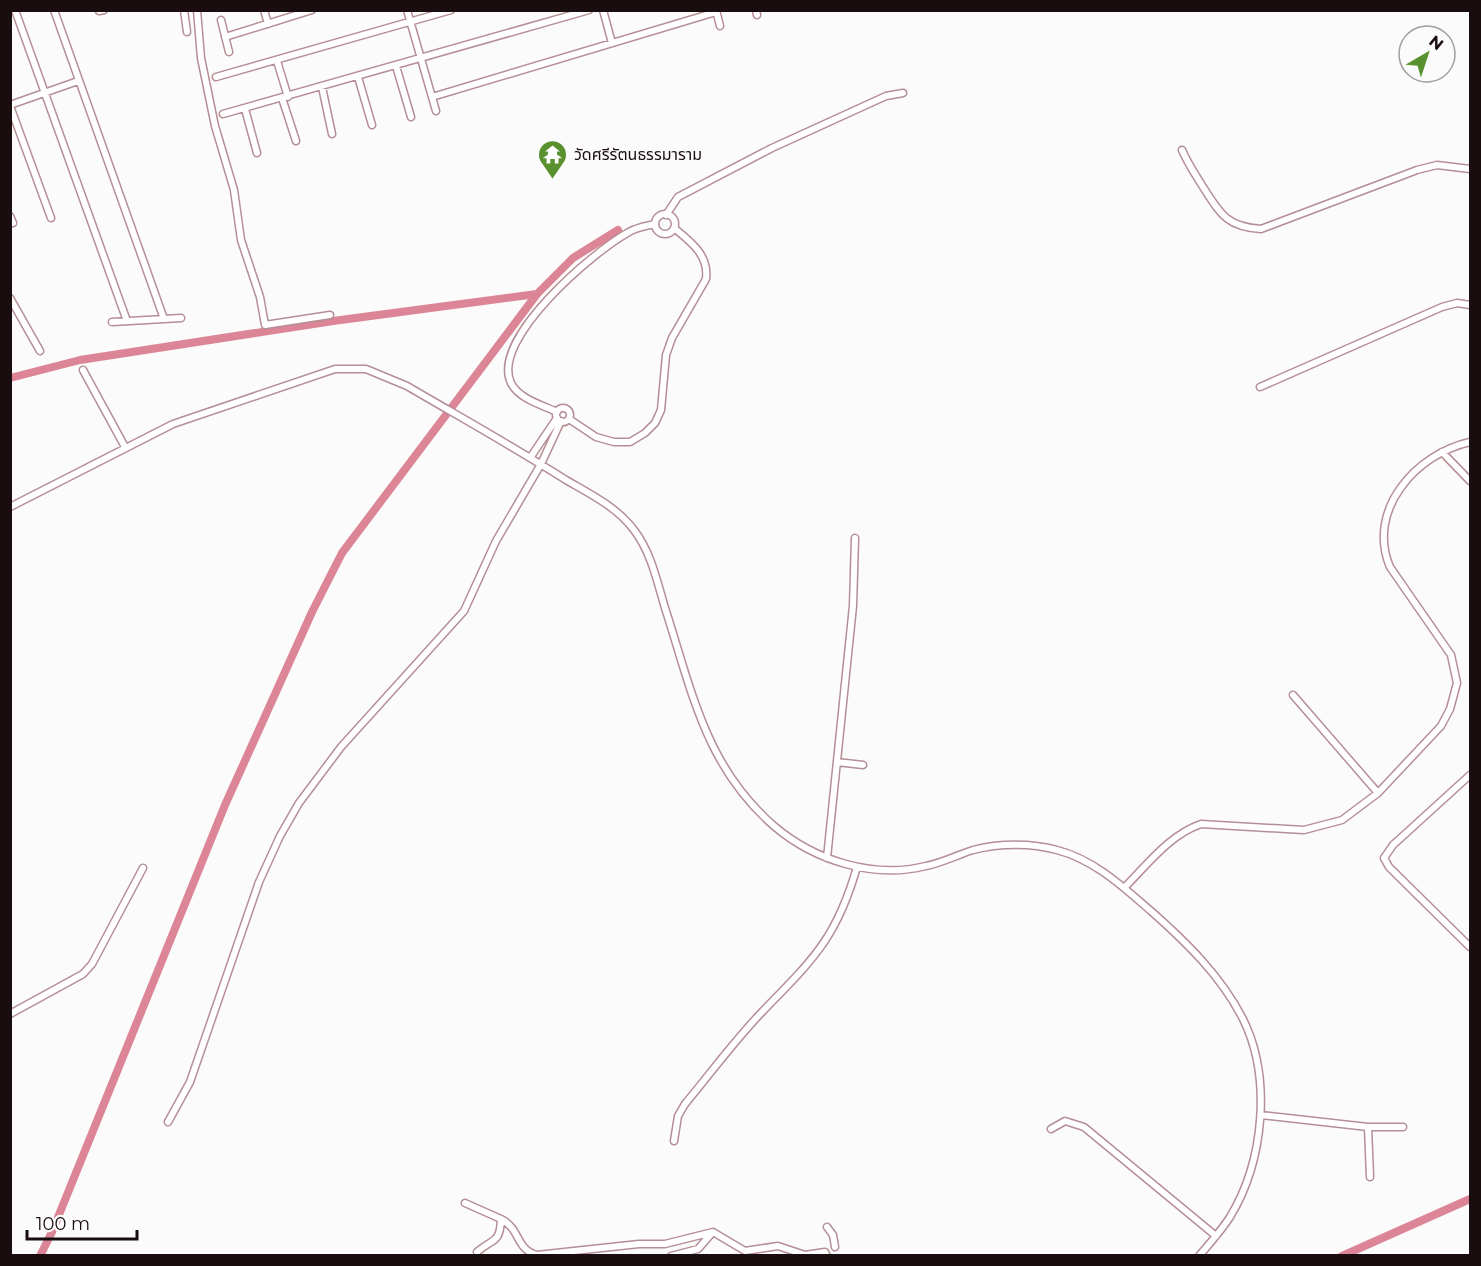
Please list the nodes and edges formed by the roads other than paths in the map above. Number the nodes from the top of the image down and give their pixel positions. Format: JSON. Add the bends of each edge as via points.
{"nodes":[{"id":1,"x":15,"y":10,"type":"edge"},
{"id":2,"x":54,"y":10,"type":"edge"},
{"id":3,"x":104,"y":10,"type":"edge"},
{"id":4,"x":184,"y":10,"type":"edge"},
{"id":5,"x":197,"y":10,"type":"edge"},
{"id":6,"x":264,"y":10,"type":"edge"},
{"id":7,"x":312,"y":10,"type":"edge"},
{"id":8,"x":407,"y":10,"type":"edge"},
{"id":9,"x":451,"y":10,"type":"edge"},
{"id":10,"x":590,"y":10,"type":"edge"},
{"id":11,"x":603,"y":10,"type":"edge"},
{"id":12,"x":99,"y":11,"type":"edge"},
{"id":13,"x":716,"y":11,"type":"edge"},
{"id":14,"x":221,"y":20,"type":"dead end"},
{"id":15,"x":410,"y":23,"type":"junction"},
{"id":16,"x":268,"y":24,"type":"junction"},
{"id":17,"x":720,"y":26,"type":"dead end"},
{"id":18,"x":187,"y":32,"type":"dead end"},
{"id":19,"x":225,"y":37,"type":"junction"},
{"id":20,"x":612,"y":43,"type":"junction"},
{"id":21,"x":229,"y":52,"type":"dead end"},
{"id":22,"x":421,"y":59,"type":"junction"},
{"id":23,"x":277,"y":60,"type":"junction"},
{"id":24,"x":396,"y":66,"type":"junction"},
{"id":25,"x":216,"y":77,"type":"dead end"},
{"id":26,"x":358,"y":77,"type":"junction"},
{"id":27,"x":78,"y":81,"type":"junction"},
{"id":28,"x":322,"y":87,"type":"junction"},
{"id":29,"x":45,"y":93,"type":"junction"},
{"id":30,"x":903,"y":93,"type":"dead end"},
{"id":31,"x":432,"y":97,"type":"junction"},
{"id":32,"x":285,"y":98,"type":"junction"},
{"id":33,"x":10,"y":106,"type":"edge"},
{"id":34,"x":245,"y":109,"type":"junction"},
{"id":35,"x":436,"y":111,"type":"dead end"},
{"id":36,"x":223,"y":114,"type":"dead end"},
{"id":37,"x":411,"y":117,"type":"dead end"},
{"id":38,"x":372,"y":125,"type":"dead end"},
{"id":39,"x":332,"y":134,"type":"dead end"},
{"id":40,"x":296,"y":141,"type":"dead end"},
{"id":41,"x":1182,"y":150,"type":"dead end"},
{"id":42,"x":257,"y":153,"type":"dead end"},
{"id":43,"x":1470,"y":169,"type":"edge"},
{"id":44,"x":666,"y":215,"type":"junction"},
{"id":45,"x":51,"y":218,"type":"dead end"},
{"id":46,"x":655,"y":224,"type":"junction"},
{"id":47,"x":674,"y":228,"type":"junction"},
{"id":48,"x":10,"y":297,"type":"edge"},
{"id":49,"x":1470,"y":304,"type":"edge"},
{"id":50,"x":330,"y":315,"type":"dead end"},
{"id":51,"x":181,"y":318,"type":"dead end"},
{"id":52,"x":164,"y":319,"type":"junction"},
{"id":53,"x":127,"y":321,"type":"junction"},
{"id":54,"x":112,"y":322,"type":"dead end"},
{"id":55,"x":40,"y":351,"type":"dead end"},
{"id":56,"x":83,"y":370,"type":"dead end"},
{"id":57,"x":1260,"y":387,"type":"dead end"},
{"id":58,"x":558,"y":417,"type":"junction"},
{"id":59,"x":569,"y":419,"type":"junction"},
{"id":60,"x":544,"y":436,"type":"junction"},
{"id":61,"x":552,"y":441,"type":"junction"},
{"id":62,"x":1470,"y":441,"type":"edge"},
{"id":63,"x":125,"y":447,"type":"junction"},
{"id":64,"x":1442,"y":452,"type":"junction"},
{"id":65,"x":530,"y":458,"type":"junction"},
{"id":66,"x":541,"y":464,"type":"junction"},
{"id":67,"x":1470,"y":481,"type":"edge"},
{"id":68,"x":10,"y":507,"type":"edge"},
{"id":69,"x":855,"y":538,"type":"dead end"},
{"id":70,"x":1293,"y":694,"type":"dead end"},
{"id":71,"x":837,"y":762,"type":"junction"},
{"id":72,"x":863,"y":765,"type":"dead end"},
{"id":73,"x":1470,"y":775,"type":"edge"},
{"id":74,"x":1378,"y":793,"type":"junction"},
{"id":75,"x":827,"y":858,"type":"junction"},
{"id":76,"x":857,"y":867,"type":"junction"},
{"id":77,"x":143,"y":868,"type":"dead end"},
{"id":78,"x":1124,"y":888,"type":"junction"},
{"id":79,"x":1470,"y":947,"type":"edge"},
{"id":80,"x":10,"y":1014,"type":"edge"},
{"id":81,"x":1261,"y":1114,"type":"junction"},
{"id":82,"x":168,"y":1122,"type":"dead end"},
{"id":83,"x":1368,"y":1127,"type":"junction"},
{"id":84,"x":1403,"y":1127,"type":"dead end"},
{"id":85,"x":1051,"y":1129,"type":"dead end"},
{"id":86,"x":674,"y":1141,"type":"dead end"},
{"id":87,"x":1370,"y":1177,"type":"dead end"},
{"id":88,"x":465,"y":1203,"type":"dead end"},
{"id":89,"x":501,"y":1219,"type":"junction"},
{"id":90,"x":827,"y":1227,"type":"dead end"},
{"id":91,"x":713,"y":1232,"type":"junction"},
{"id":92,"x":1216,"y":1236,"type":"junction"},
{"id":93,"x":835,"y":1247,"type":"dead end"},
{"id":94,"x":477,"y":1252,"type":"dead end"},
{"id":95,"x":671,"y":1256,"type":"edge"},
{"id":96,"x":827,"y":1256,"type":"edge"},
{"id":97,"x":1199,"y":1256,"type":"edge"}],
"edges":[{"from":1,"to":29,"type":"street"},
{"from":2,"to":27,"type":"street"},
{"from":3,"to":12,"type":"street"},
{"from":4,"to":18,"type":"street"},
{"from":5,"to":50,"type":"street","via":[[201,58],[215,126],[265,325]]},
{"from":6,"to":16,"type":"street"},
{"from":7,"to":16,"type":"street"},
{"from":8,"to":15,"type":"street"},
{"from":9,"to":15,"type":"street"},
{"from":10,"to":22,"type":"street"},
{"from":11,"to":20,"type":"street"},
{"from":13,"to":17,"type":"street"},
{"from":13,"to":20,"type":"street"},
{"from":14,"to":19,"type":"street"},
{"from":15,"to":22,"type":"street"},
{"from":15,"to":23,"type":"street"},
{"from":16,"to":19,"type":"street"},
{"from":19,"to":21,"type":"street"},
{"from":20,"to":31,"type":"street"},
{"from":22,"to":24,"type":"street"},
{"from":22,"to":31,"type":"street"},
{"from":23,"to":25,"type":"street"},
{"from":23,"to":32,"type":"street"},
{"from":24,"to":26,"type":"street"},
{"from":24,"to":37,"type":"street"},
{"from":26,"to":28,"type":"street"},
{"from":26,"to":38,"type":"street"},
{"from":27,"to":29,"type":"street"},
{"from":27,"to":52,"type":"street"},
{"from":28,"to":32,"type":"street"},
{"from":28,"to":39,"type":"street"},
{"from":29,"to":33,"type":"street"},
{"from":29,"to":53,"type":"street"},
{"from":30,"to":44,"type":"street","via":[[886,96],[772,148],[678,197]]},
{"from":31,"to":35,"type":"street"},
{"from":32,"to":34,"type":"street"},
{"from":32,"to":40,"type":"street"},
{"from":33,"to":45,"type":"street"},
{"from":34,"to":36,"type":"street"},
{"from":34,"to":42,"type":"street"},
{"from":41,"to":43,"type":"street","via":[[1190,170],[1220,214],[1260,229],[1417,170],[1437,165]]},
{"from":44,"to":46,"type":"street","via":[[657,218]]},
{"from":44,"to":47,"type":"street","via":[[672,218]]},
{"from":46,"to":47,"type":"street","via":[[663,234]]},
{"from":46,"to":58,"type":"street","via":[[629,232],[568,276],[513,345],[507,362],[512,384],[523,396]]},
{"from":47,"to":59,"type":"street","via":[[700,252],[707,271],[666,355],[658,417],[645,433],[624,443],[596,437]]},
{"from":48,"to":55,"type":"street"},
{"from":49,"to":57,"type":"street","via":[[1442,307]]},
{"from":51,"to":52,"type":"street"},
{"from":52,"to":53,"type":"street"},
{"from":53,"to":54,"type":"street"},
{"from":56,"to":63,"type":"street"},
{"from":58,"to":59,"type":"street"},
{"from":58,"to":59,"type":"street","via":[[561,408],[570,413]]},
{"from":58,"to":60,"type":"street"},
{"from":58,"to":61,"type":"street"},
{"from":60,"to":61,"type":"street"},
{"from":60,"to":65,"type":"street"},
{"from":61,"to":66,"type":"street"},
{"from":62,"to":64,"type":"street"},
{"from":63,"to":65,"type":"street","via":[[209,410],[344,368],[377,372]]},
{"from":63,"to":68,"type":"street"},
{"from":64,"to":67,"type":"street"},
{"from":64,"to":74,"type":"street","via":[[1399,488],[1386,514],[1383,539],[1390,567],[1451,654],[1457,683],[1455,694],[1441,726]]},
{"from":65,"to":66,"type":"street"},
{"from":66,"to":75,"type":"street","via":[[617,511],[646,546],[709,743],[728,776],[773,826],[795,843]]},
{"from":66,"to":82,"type":"street","via":[[496,541],[464,611],[341,747],[280,836],[190,1082]]},
{"from":69,"to":71,"type":"street","via":[[853,606]]},
{"from":70,"to":74,"type":"street"},
{"from":71,"to":72,"type":"street"},
{"from":71,"to":75,"type":"street"},
{"from":73,"to":79,"type":"street","via":[[1393,845],[1384,858]]},
{"from":74,"to":78,"type":"street","via":[[1355,812],[1304,830],[1211,823],[1187,829]]},
{"from":75,"to":76,"type":"street"},
{"from":76,"to":78,"type":"street","via":[[907,870],[976,849],[1033,845],[1080,858]]},
{"from":76,"to":86,"type":"street","via":[[841,914],[825,943],[790,986],[754,1020],[685,1104],[678,1116]]},
{"from":77,"to":80,"type":"street","via":[[83,974]]},
{"from":78,"to":81,"type":"street","via":[[1193,948],[1244,1021],[1257,1061]]},
{"from":81,"to":83,"type":"street"},
{"from":81,"to":92,"type":"street","via":[[1254,1157],[1239,1197]]},
{"from":83,"to":84,"type":"street"},
{"from":83,"to":87,"type":"street"},
{"from":85,"to":92,"type":"street","via":[[1065,1121],[1084,1127]]},
{"from":88,"to":89,"type":"street"},
{"from":89,"to":91,"type":"street","via":[[514,1228],[524,1249],[537,1255],[674,1243]]},
{"from":89,"to":94,"type":"street","via":[[496,1240]]},
{"from":90,"to":93,"type":"street"},
{"from":91,"to":95,"type":"street","via":[[698,1249]]},
{"from":91,"to":96,"type":"street","via":[[745,1251],[778,1246],[805,1255],[825,1252]]},
{"from":92,"to":97,"type":"street"}]}
